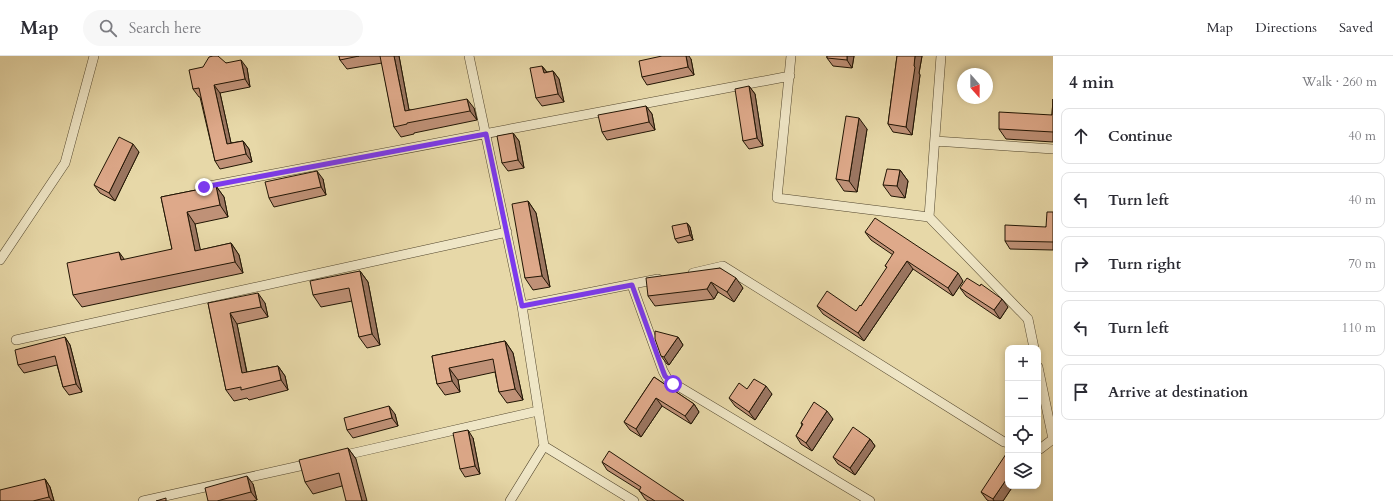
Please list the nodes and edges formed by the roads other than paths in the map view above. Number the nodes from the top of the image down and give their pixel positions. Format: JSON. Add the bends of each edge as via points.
{"nodes":[{"id":1,"x":94,"y":56,"type":"edge"},
{"id":2,"x":469,"y":56,"type":"edge"},
{"id":3,"x":791,"y":56,"type":"edge"},
{"id":4,"x":941,"y":56,"type":"edge"},
{"id":5,"x":790,"y":76,"type":"junction"},
{"id":6,"x":486,"y":134,"type":"junction"},
{"id":7,"x":935,"y":141,"type":"junction"},
{"id":8,"x":1053,"y":149,"type":"edge"},
{"id":9,"x":204,"y":187,"type":"edge"},
{"id":10,"x":929,"y":216,"type":"junction"},
{"id":11,"x":506,"y":232,"type":"junction"},
{"id":12,"x":0,"y":260,"type":"edge"},
{"id":13,"x":685,"y":274,"type":"edge"},
{"id":14,"x":670,"y":277,"type":"edge"},
{"id":15,"x":632,"y":285,"type":"junction"},
{"id":16,"x":522,"y":306,"type":"junction"},
{"id":17,"x":16,"y":340,"type":"dead end"},
{"id":18,"x":1033,"y":345,"type":"edge"},
{"id":19,"x":1041,"y":381,"type":"edge"},
{"id":20,"x":538,"y":411,"type":"junction"},
{"id":21,"x":1005,"y":442,"type":"edge"},
{"id":22,"x":544,"y":446,"type":"junction"},
{"id":23,"x":1041,"y":448,"type":"edge"},
{"id":24,"x":143,"y":501,"type":"edge"},
{"id":25,"x":510,"y":501,"type":"edge"},
{"id":26,"x":634,"y":501,"type":"edge"},
{"id":27,"x":870,"y":501,"type":"edge"}],
"edges":[{"from":1,"to":12,"type":"lane","via":[[65,163]]},
{"from":2,"to":6,"type":"lane"},
{"from":3,"to":5,"type":"lane"},
{"from":4,"to":7,"type":"lane"},
{"from":5,"to":6,"type":"lane"},
{"from":5,"to":10,"type":"lane","via":[[777,198]]},
{"from":6,"to":9,"type":"lane"},
{"from":6,"to":11,"type":"lane"},
{"from":7,"to":8,"type":"lane"},
{"from":7,"to":10,"type":"lane"},
{"from":10,"to":18,"type":"lane","via":[[1028,319]]},
{"from":11,"to":16,"type":"lane"},
{"from":11,"to":17,"type":"lane"},
{"from":13,"to":21,"type":"lane","via":[[723,266]]},
{"from":14,"to":15,"type":"lane"},
{"from":15,"to":16,"type":"lane"},
{"from":15,"to":27,"type":"lane","via":[[668,380]]},
{"from":16,"to":20,"type":"lane"},
{"from":19,"to":23,"type":"lane","via":[[1053,439]]},
{"from":20,"to":22,"type":"lane"},
{"from":20,"to":24,"type":"lane"},
{"from":22,"to":25,"type":"lane"},
{"from":22,"to":26,"type":"lane"}]}
